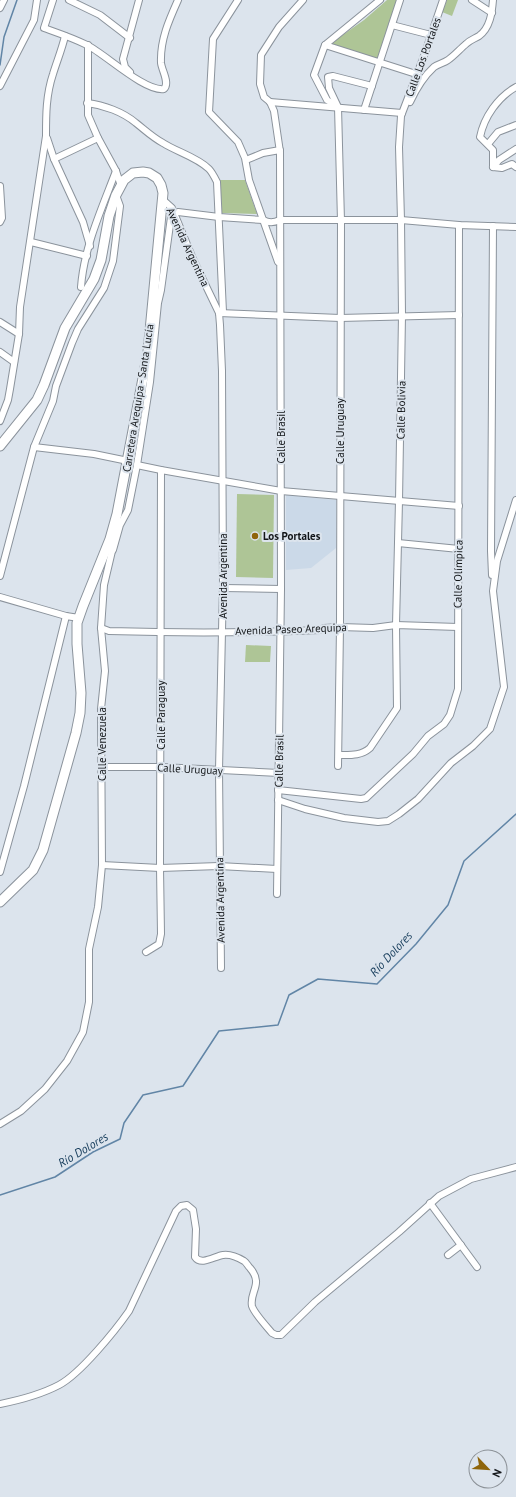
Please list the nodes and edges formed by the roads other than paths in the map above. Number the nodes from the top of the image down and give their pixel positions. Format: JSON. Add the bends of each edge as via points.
{"nodes":[{"id":1,"x":4,"y":0,"type":"edge"},
{"id":2,"x":37,"y":0,"type":"edge"},
{"id":3,"x":53,"y":0,"type":"edge"},
{"id":4,"x":69,"y":0,"type":"edge"},
{"id":5,"x":178,"y":0,"type":"edge"},
{"id":6,"x":238,"y":0,"type":"edge"},
{"id":7,"x":303,"y":0,"type":"edge"},
{"id":8,"x":380,"y":0,"type":"edge"},
{"id":9,"x":400,"y":0,"type":"edge"},
{"id":10,"x":442,"y":0,"type":"edge"},
{"id":11,"x":472,"y":0,"type":"edge"},
{"id":12,"x":493,"y":0,"type":"edge"},
{"id":13,"x":138,"y":1,"type":"edge"},
{"id":14,"x":0,"y":8,"type":"edge"},
{"id":15,"x":492,"y":13,"type":"junction"},
{"id":16,"x":392,"y":25,"type":"junction"},
{"id":17,"x":431,"y":35,"type":"junction"},
{"id":18,"x":65,"y":36,"type":"junction"},
{"id":19,"x":130,"y":38,"type":"junction"},
{"id":20,"x":88,"y":45,"type":"junction"},
{"id":21,"x":325,"y":46,"type":"junction"},
{"id":22,"x":380,"y":63,"type":"junction"},
{"id":23,"x":416,"y":74,"type":"junction"},
{"id":24,"x":135,"y":78,"type":"junction"},
{"id":25,"x":0,"y":86,"type":"edge"},
{"id":26,"x":372,"y":86,"type":"junction"},
{"id":27,"x":516,"y":86,"type":"edge"},
{"id":28,"x":270,"y":102,"type":"junction"},
{"id":29,"x":87,"y":103,"type":"junction"},
{"id":30,"x":338,"y":107,"type":"junction"},
{"id":31,"x":364,"y":110,"type":"junction"},
{"id":32,"x":402,"y":113,"type":"junction"},
{"id":33,"x":516,"y":125,"type":"edge"},
{"id":34,"x":46,"y":136,"type":"junction"},
{"id":35,"x":98,"y":138,"type":"junction"},
{"id":36,"x":488,"y":144,"type":"junction"},
{"id":37,"x":516,"y":149,"type":"edge"},
{"id":38,"x":280,"y":150,"type":"junction"},
{"id":39,"x":54,"y":159,"type":"junction"},
{"id":40,"x":246,"y":160,"type":"junction"},
{"id":41,"x":493,"y":167,"type":"junction"},
{"id":42,"x":516,"y":167,"type":"edge"},
{"id":43,"x":116,"y":171,"type":"junction"},
{"id":44,"x":0,"y":186,"type":"edge"},
{"id":45,"x":121,"y":186,"type":"junction"},
{"id":46,"x":116,"y":196,"type":"junction"},
{"id":47,"x":162,"y":199,"type":"junction"},
{"id":48,"x":172,"y":208,"type":"junction"},
{"id":49,"x":178,"y":212,"type":"dead end"},
{"id":50,"x":219,"y":217,"type":"junction"},
{"id":51,"x":263,"y":220,"type":"junction"},
{"id":52,"x":280,"y":220,"type":"junction"},
{"id":53,"x":401,"y":220,"type":"junction"},
{"id":54,"x":341,"y":221,"type":"junction"},
{"id":55,"x":0,"y":222,"type":"edge"},
{"id":56,"x":459,"y":225,"type":"junction"},
{"id":57,"x":493,"y":226,"type":"junction"},
{"id":58,"x":516,"y":227,"type":"edge"},
{"id":59,"x":31,"y":242,"type":"junction"},
{"id":60,"x":90,"y":246,"type":"junction"},
{"id":61,"x":87,"y":256,"type":"junction"},
{"id":62,"x":280,"y":267,"type":"junction"},
{"id":63,"x":81,"y":287,"type":"dead end"},
{"id":64,"x":221,"y":312,"type":"junction"},
{"id":65,"x":280,"y":315,"type":"junction"},
{"id":66,"x":402,"y":315,"type":"junction"},
{"id":67,"x":460,"y":315,"type":"junction"},
{"id":68,"x":340,"y":318,"type":"junction"},
{"id":69,"x":0,"y":322,"type":"edge"},
{"id":70,"x":19,"y":334,"type":"junction"},
{"id":71,"x":0,"y":352,"type":"edge"},
{"id":72,"x":14,"y":362,"type":"junction"},
{"id":73,"x":0,"y":421,"type":"edge"},
{"id":74,"x":0,"y":446,"type":"edge"},
{"id":75,"x":34,"y":447,"type":"junction"},
{"id":76,"x":128,"y":460,"type":"junction"},
{"id":77,"x":137,"y":465,"type":"junction"},
{"id":78,"x":161,"y":470,"type":"junction"},
{"id":79,"x":223,"y":481,"type":"junction"},
{"id":80,"x":281,"y":491,"type":"junction"},
{"id":81,"x":340,"y":496,"type":"junction"},
{"id":82,"x":516,"y":500,"type":"edge"},
{"id":83,"x":399,"y":501,"type":"junction"},
{"id":84,"x":459,"y":506,"type":"junction"},
{"id":85,"x":110,"y":539,"type":"junction"},
{"id":86,"x":398,"y":543,"type":"junction"},
{"id":87,"x":459,"y":549,"type":"junction"},
{"id":88,"x":112,"y":551,"type":"junction"},
{"id":89,"x":0,"y":576,"type":"edge"},
{"id":90,"x":223,"y":588,"type":"junction"},
{"id":91,"x":281,"y":589,"type":"junction"},
{"id":92,"x":493,"y":591,"type":"junction"},
{"id":93,"x":0,"y":597,"type":"edge"},
{"id":94,"x":66,"y":616,"type":"junction"},
{"id":95,"x":79,"y":618,"type":"junction"},
{"id":96,"x":396,"y":625,"type":"junction"},
{"id":97,"x":340,"y":627,"type":"junction"},
{"id":98,"x":458,"y":627,"type":"junction"},
{"id":99,"x":101,"y":628,"type":"junction"},
{"id":100,"x":222,"y":631,"type":"junction"},
{"id":101,"x":160,"y":632,"type":"junction"},
{"id":102,"x":280,"y":632,"type":"junction"},
{"id":103,"x":338,"y":755,"type":"junction"},
{"id":104,"x":338,"y":766,"type":"dead end"},
{"id":105,"x":101,"y":767,"type":"junction"},
{"id":106,"x":161,"y":767,"type":"junction"},
{"id":107,"x":219,"y":770,"type":"junction"},
{"id":108,"x":279,"y":773,"type":"junction"},
{"id":109,"x":278,"y":790,"type":"junction"},
{"id":110,"x":278,"y":800,"type":"junction"},
{"id":111,"x":102,"y":865,"type":"junction"},
{"id":112,"x":219,"y":866,"type":"junction"},
{"id":113,"x":160,"y":868,"type":"junction"},
{"id":114,"x":277,"y":870,"type":"junction"},
{"id":115,"x":0,"y":872,"type":"edge"},
{"id":116,"x":277,"y":894,"type":"dead end"},
{"id":117,"x":0,"y":902,"type":"edge"},
{"id":118,"x":146,"y":952,"type":"dead end"},
{"id":119,"x":220,"y":968,"type":"dead end"},
{"id":120,"x":0,"y":1124,"type":"edge"},
{"id":121,"x":516,"y":1167,"type":"edge"},
{"id":122,"x":430,"y":1203,"type":"junction"},
{"id":123,"x":461,"y":1245,"type":"junction"},
{"id":124,"x":448,"y":1255,"type":"dead end"},
{"id":125,"x":478,"y":1267,"type":"dead end"},
{"id":126,"x":0,"y":1404,"type":"edge"}],
"edges":[{"from":1,"to":14,"type":"street"},
{"from":2,"to":25,"type":"street","via":[[34,20]]},
{"from":3,"to":18,"type":"street","via":[[44,28]]},
{"from":4,"to":19,"type":"street","via":[[100,15]]},
{"from":5,"to":24,"type":"street","via":[[162,42],[161,63],[167,84],[164,89],[156,89]]},
{"from":6,"to":40,"type":"street","via":[[213,39],[209,112],[238,142]]},
{"from":7,"to":28,"type":"street","name":"Calle Brasil","via":[[278,27],[261,54],[260,84],[264,97]]},
{"from":8,"to":21,"type":"street"},
{"from":9,"to":16,"type":"street"},
{"from":10,"to":17,"type":"street","name":"Calle Los Portales"},
{"from":11,"to":15,"type":"street"},
{"from":12,"to":15,"type":"street"},
{"from":13,"to":19,"type":"street"},
{"from":15,"to":32,"type":"street","via":[[486,28],[478,36],[431,71],[418,86]]},
{"from":16,"to":17,"type":"street"},
{"from":16,"to":22,"type":"street"},
{"from":17,"to":23,"type":"street","name":"Calle Los Portales"},
{"from":18,"to":20,"type":"street"},
{"from":18,"to":34,"type":"street","via":[[49,90]]},
{"from":19,"to":24,"type":"street","via":[[123,59],[125,67]]},
{"from":20,"to":24,"type":"street"},
{"from":20,"to":29,"type":"street"},
{"from":21,"to":22,"type":"street"},
{"from":21,"to":30,"type":"street","via":[[314,75],[327,100]]},
{"from":22,"to":23,"type":"street"},
{"from":22,"to":26,"type":"street"},
{"from":23,"to":32,"type":"street","name":"Calle Los Portales"},
{"from":26,"to":30,"type":"street","via":[[328,77],[329,88]]},
{"from":26,"to":31,"type":"street"},
{"from":27,"to":36,"type":"street","via":[[491,109],[480,138]]},
{"from":28,"to":30,"type":"street"},
{"from":28,"to":38,"type":"street","name":"Calle Brasil","via":[[274,111]]},
{"from":29,"to":35,"type":"street","via":[[88,115]]},
{"from":29,"to":50,"type":"street","via":[[101,105],[126,116],[163,143],[210,170],[217,182]]},
{"from":30,"to":31,"type":"street"},
{"from":30,"to":54,"type":"street","name":"Calle Uruguay"},
{"from":31,"to":32,"type":"street"},
{"from":32,"to":53,"type":"street","name":"Calle Bolivia","via":[[399,147]]},
{"from":33,"to":36,"type":"street","via":[[498,132]]},
{"from":34,"to":39,"type":"street"},
{"from":34,"to":59,"type":"street"},
{"from":35,"to":39,"type":"street"},
{"from":35,"to":43,"type":"street"},
{"from":36,"to":41,"type":"street","via":[[493,150]]},
{"from":37,"to":41,"type":"street"},
{"from":38,"to":40,"type":"street"},
{"from":38,"to":52,"type":"street","name":"Calle Brasil"},
{"from":39,"to":60,"type":"street","via":[[83,222]]},
{"from":40,"to":51,"type":"street","via":[[249,180]]},
{"from":41,"to":42,"type":"street","via":[[502,168],[512,164]]},
{"from":43,"to":45,"type":"street"},
{"from":43,"to":60,"type":"street"},
{"from":44,"to":55,"type":"street"},
{"from":45,"to":46,"type":"main road","name":"Carretera Arequipa - Santa Lucía"},
{"from":45,"to":47,"type":"main road","name":"Carretera Arequipa - Santa Lucía","via":[[133,173],[146,172],[157,178],[162,189]]},
{"from":46,"to":74,"type":"main road","name":"Carretera Arequipa - Santa Lucía","via":[[108,216],[101,260],[94,279],[65,328],[37,400]]},
{"from":46,"to":75,"type":"street","via":[[120,206],[111,269],[104,288],[78,329]]},
{"from":47,"to":48,"type":"street","name":"Avenida Argentina"},
{"from":47,"to":76,"type":"main road","name":"Carretera Arequipa - Santa Lucía","via":[[148,352]]},
{"from":48,"to":64,"type":"street","name":"Avenida Argentina","via":[[193,259]]},
{"from":48,"to":77,"type":"street"},
{"from":49,"to":50,"type":"street"},
{"from":50,"to":51,"type":"street"},
{"from":50,"to":64,"type":"street"},
{"from":51,"to":52,"type":"street"},
{"from":51,"to":62,"type":"street"},
{"from":52,"to":54,"type":"street"},
{"from":52,"to":62,"type":"street","name":"Calle Brasil"},
{"from":53,"to":54,"type":"street"},
{"from":53,"to":56,"type":"street"},
{"from":53,"to":66,"type":"street","name":"Calle Bolivia"},
{"from":54,"to":68,"type":"street","name":"Calle Uruguay"},
{"from":56,"to":57,"type":"street"},
{"from":56,"to":67,"type":"street","name":"Calle Olímpica"},
{"from":57,"to":58,"type":"street"},
{"from":57,"to":92,"type":"street"},
{"from":59,"to":61,"type":"street"},
{"from":59,"to":70,"type":"street","via":[[20,307]]},
{"from":60,"to":61,"type":"street"},
{"from":61,"to":63,"type":"street"},
{"from":62,"to":65,"type":"street","name":"Calle Brasil"},
{"from":64,"to":65,"type":"street"},
{"from":64,"to":79,"type":"street","name":"Avenida Argentina"},
{"from":65,"to":68,"type":"street"},
{"from":65,"to":80,"type":"street","name":"Calle Brasil"},
{"from":66,"to":67,"type":"street"},
{"from":66,"to":68,"type":"street"},
{"from":66,"to":83,"type":"street","name":"Calle Bolivia"},
{"from":67,"to":84,"type":"street","name":"Calle Olímpica"},
{"from":68,"to":81,"type":"street","name":"Calle Uruguay"},
{"from":69,"to":70,"type":"street"},
{"from":70,"to":72,"type":"street"},
{"from":71,"to":72,"type":"street"},
{"from":72,"to":73,"type":"street","via":[[8,400]]},
{"from":75,"to":76,"type":"street"},
{"from":75,"to":89,"type":"street"},
{"from":76,"to":85,"type":"main road","name":"Carretera Arequipa - Santa Lucía"},
{"from":77,"to":78,"type":"street"},
{"from":77,"to":88,"type":"street","via":[[128,510]]},
{"from":78,"to":79,"type":"street"},
{"from":78,"to":101,"type":"street","name":"Calle Paraguay"},
{"from":79,"to":80,"type":"street"},
{"from":79,"to":90,"type":"street","name":"Avenida Argentina"},
{"from":80,"to":81,"type":"street"},
{"from":80,"to":91,"type":"street","name":"Calle Brasil"},
{"from":81,"to":83,"type":"street"},
{"from":81,"to":97,"type":"street","name":"Calle Uruguay"},
{"from":82,"to":92,"type":"street","via":[[497,561]]},
{"from":83,"to":84,"type":"street"},
{"from":83,"to":86,"type":"street","name":"Calle Bolivia"},
{"from":84,"to":87,"type":"street","name":"Calle Olímpica"},
{"from":85,"to":88,"type":"street","name":"Calle Venezuela"},
{"from":85,"to":95,"type":"main road","name":"Carretera Arequipa - Santa Lucía"},
{"from":86,"to":87,"type":"street"},
{"from":86,"to":96,"type":"street","name":"Calle Bolivia"},
{"from":87,"to":98,"type":"street","name":"Calle Olímpica"},
{"from":88,"to":99,"type":"street","name":"Calle Venezuela","via":[[104,585]]},
{"from":90,"to":91,"type":"street"},
{"from":90,"to":100,"type":"street","name":"Avenida Argentina"},
{"from":91,"to":102,"type":"street","name":"Calle Brasil"},
{"from":92,"to":110,"type":"street","via":[[504,687],[490,729],[451,763],[418,800],[388,821],[378,822],[344,818]]},
{"from":93,"to":94,"type":"street"},
{"from":94,"to":95,"type":"street"},
{"from":94,"to":115,"type":"street"},
{"from":95,"to":117,"type":"main road","name":"Carretera Arequipa - Santa Lucía","via":[[77,629],[81,708],[76,733],[43,850],[36,865]]},
{"from":96,"to":97,"type":"street","name":"Avenida Paseo Arequipa","via":[[373,628]]},
{"from":96,"to":98,"type":"street","name":"Avenida Paseo Arequipa"},
{"from":96,"to":103,"type":"street","name":"Calle Bolivia","via":[[397,708],[365,752]]},
{"from":97,"to":102,"type":"street","name":"Avenida Paseo Arequipa"},
{"from":97,"to":103,"type":"street","name":"Calle Uruguay"},
{"from":98,"to":109,"type":"street","name":"Calle Olímpica","via":[[458,689],[450,716],[370,795],[361,799]]},
{"from":99,"to":101,"type":"street","name":"Avenida Paseo Arequipa","via":[[109,631]]},
{"from":99,"to":105,"type":"street","name":"Calle Venezuela","via":[[105,671],[101,710]]},
{"from":100,"to":101,"type":"street","name":"Avenida Paseo Arequipa"},
{"from":100,"to":102,"type":"street","name":"Avenida Paseo Arequipa"},
{"from":100,"to":107,"type":"street","name":"Avenida Argentina"},
{"from":101,"to":106,"type":"street","name":"Calle Paraguay"},
{"from":102,"to":108,"type":"street","name":"Calle Brasil"},
{"from":103,"to":104,"type":"street","name":"Calle Uruguay"},
{"from":105,"to":106,"type":"street","name":"Calle Uruguay"},
{"from":105,"to":111,"type":"street","name":"Calle Venezuela"},
{"from":106,"to":107,"type":"street","name":"Calle Uruguay"},
{"from":106,"to":113,"type":"street","name":"Calle Paraguay"},
{"from":107,"to":108,"type":"street","name":"Calle Uruguay"},
{"from":107,"to":112,"type":"street","name":"Avenida Argentina"},
{"from":108,"to":109,"type":"street","name":"Calle Brasil"},
{"from":109,"to":110,"type":"street","name":"Calle Brasil"},
{"from":110,"to":114,"type":"street","name":"Calle Brasil"},
{"from":111,"to":113,"type":"street"},
{"from":111,"to":120,"type":"street","name":"Calle Venezuela","via":[[98,907],[89,949],[89,1002],[82,1032],[67,1061],[45,1089],[21,1111]]},
{"from":112,"to":113,"type":"street"},
{"from":112,"to":114,"type":"street"},
{"from":112,"to":119,"type":"street","name":"Avenida Argentina"},
{"from":113,"to":118,"type":"street","name":"Calle Paraguay","via":[[161,940]]},
{"from":114,"to":116,"type":"street","name":"Calle Brasil"},
{"from":121,"to":122,"type":"street","via":[[471,1179],[448,1190]]},
{"from":122,"to":123,"type":"street"},
{"from":122,"to":126,"type":"street","via":[[315,1302],[281,1335],[272,1333],[252,1308],[256,1276],[245,1261],[224,1255],[200,1261],[196,1259],[196,1224],[193,1210],[187,1205],[182,1206],[176,1211],[129,1311],[82,1366],[60,1384],[31,1397]]},
{"from":123,"to":124,"type":"street"},
{"from":123,"to":125,"type":"street"}]}
